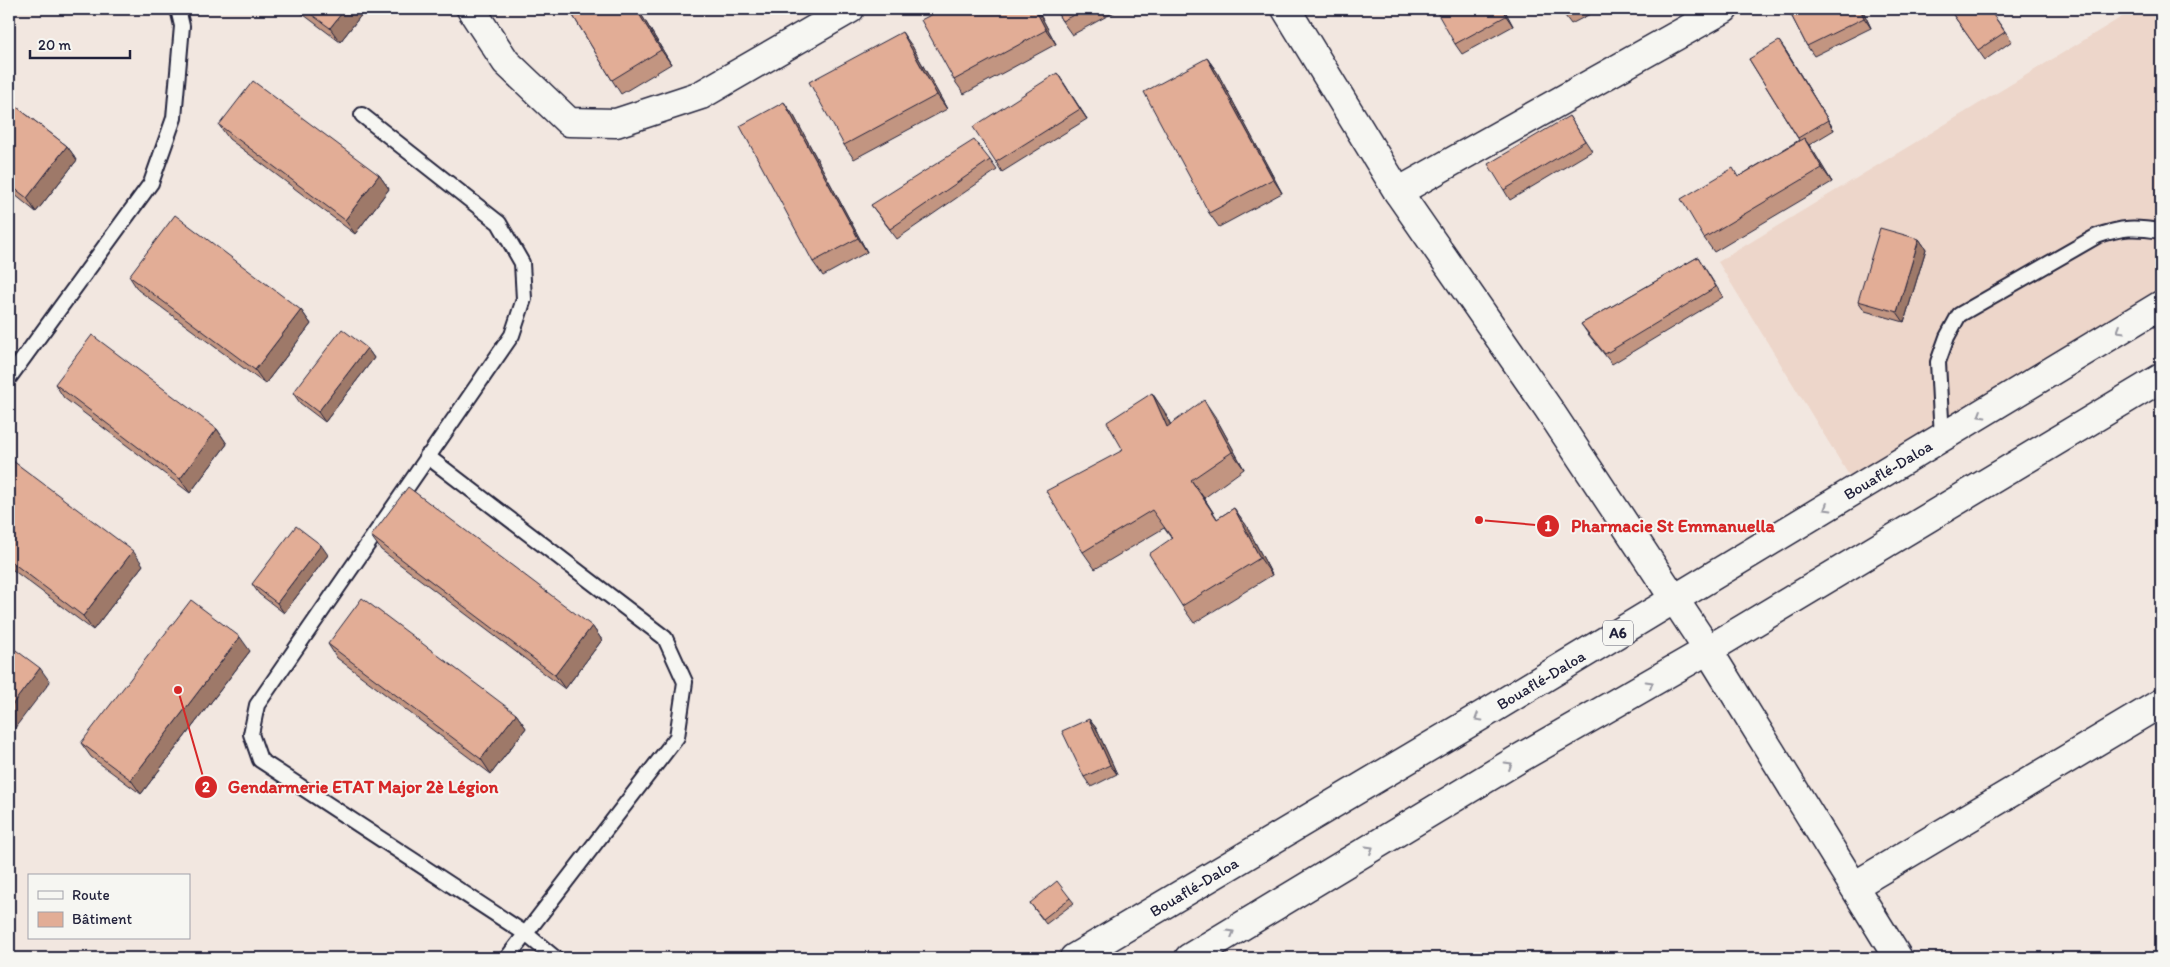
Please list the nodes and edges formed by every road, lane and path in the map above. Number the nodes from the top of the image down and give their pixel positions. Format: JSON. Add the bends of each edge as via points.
{"nodes":[{"id":1,"x":178,"y":9,"type":"edge"},
{"id":2,"x":471,"y":9,"type":"edge"},
{"id":3,"x":850,"y":9,"type":"edge"},
{"id":4,"x":1286,"y":9,"type":"edge"},
{"id":5,"x":1724,"y":9,"type":"edge"},
{"id":6,"x":362,"y":115,"type":"dead end"},
{"id":7,"x":1398,"y":192,"type":"junction"},
{"id":8,"x":2161,"y":231,"type":"edge"},
{"id":9,"x":2161,"y":305,"type":"edge"},
{"id":10,"x":9,"y":378,"type":"edge"},
{"id":11,"x":2161,"y":378,"type":"edge"},
{"id":12,"x":1942,"y":438,"type":"junction"},
{"id":13,"x":427,"y":456,"type":"junction"},
{"id":14,"x":1675,"y":599,"type":"junction"},
{"id":15,"x":1708,"y":650,"type":"junction"},
{"id":16,"x":2161,"y":703,"type":"edge"},
{"id":17,"x":1854,"y":886,"type":"junction"},
{"id":18,"x":526,"y":934,"type":"junction"},
{"id":19,"x":507,"y":958,"type":"edge"},
{"id":20,"x":555,"y":958,"type":"edge"},
{"id":21,"x":1074,"y":958,"type":"edge"},
{"id":22,"x":1189,"y":958,"type":"edge"},
{"id":23,"x":1898,"y":958,"type":"edge"}],
"edges":[{"from":1,"to":10,"type":"lane","via":[[182,26],[174,118],[151,183]]},
{"from":2,"to":3,"type":"main road","via":[[506,62],[568,122],[616,123],[701,95]]},
{"from":4,"to":7,"type":"main road"},
{"from":5,"to":7,"type":"main road"},
{"from":6,"to":13,"type":"lane","via":[[499,223],[522,263],[524,299],[512,335]]},
{"from":7,"to":14,"type":"main road"},
{"from":8,"to":12,"type":"lane","via":[[2120,228],[2097,236],[1959,315],[1938,362]]},
{"from":9,"to":12,"type":"main road","name":"Bouaflé-Daloa","number":"A6","one_way":true},
{"from":11,"to":15,"type":"main road"},
{"from":12,"to":14,"type":"main road","name":"Bouaflé-Daloa","number":"A6","one_way":true},
{"from":13,"to":18,"type":"lane","via":[[665,638],[685,682],[678,737]]},
{"from":13,"to":18,"type":"lane","via":[[257,705],[251,734],[260,760]]},
{"from":14,"to":15,"type":"main road"},
{"from":14,"to":21,"type":"main road","name":"Bouaflé-Daloa","number":"A6","one_way":true},
{"from":15,"to":17,"type":"main road"},
{"from":22,"to":15,"type":"main road","one_way":true,"via":[[1520,758]]},
{"from":16,"to":17,"type":"main road"},
{"from":17,"to":23,"type":"main road"},
{"from":18,"to":19,"type":"lane"},
{"from":18,"to":20,"type":"lane"}]}
